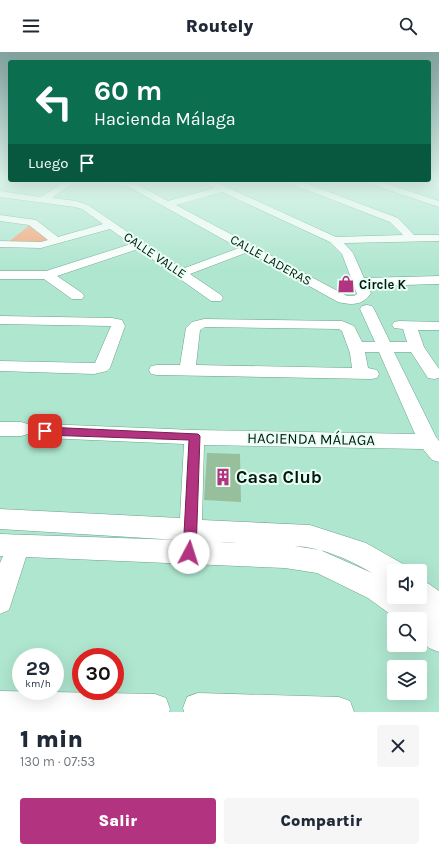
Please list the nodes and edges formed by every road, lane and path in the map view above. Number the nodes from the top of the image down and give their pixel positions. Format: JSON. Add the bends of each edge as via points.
{"nodes":[{"id":1,"x":88,"y":209,"type":"edge"},
{"id":2,"x":178,"y":209,"type":"edge"},
{"id":3,"x":265,"y":209,"type":"edge"},
{"id":4,"x":365,"y":209,"type":"edge"},
{"id":5,"x":0,"y":218,"type":"edge"},
{"id":6,"x":32,"y":222,"type":"junction"},
{"id":7,"x":112,"y":225,"type":"junction"},
{"id":8,"x":411,"y":238,"type":"junction"},
{"id":9,"x":439,"y":238,"type":"edge"},
{"id":10,"x":334,"y":240,"type":"junction"},
{"id":11,"x":57,"y":241,"type":"junction"},
{"id":12,"x":2,"y":244,"type":"edge"},
{"id":13,"x":140,"y":245,"type":"junction"},
{"id":14,"x":249,"y":248,"type":"junction"},
{"id":15,"x":181,"y":272,"type":"junction"},
{"id":16,"x":0,"y":275,"type":"edge"},
{"id":17,"x":47,"y":275,"type":"junction"},
{"id":18,"x":439,"y":280,"type":"edge"},
{"id":19,"x":360,"y":282,"type":"junction"},
{"id":20,"x":77,"y":296,"type":"dead end"},
{"id":21,"x":216,"y":298,"type":"dead end"},
{"id":22,"x":362,"y":304,"type":"junction"},
{"id":23,"x":0,"y":320,"type":"edge"},
{"id":24,"x":439,"y":326,"type":"edge"},
{"id":25,"x":355,"y":347,"type":"junction"},
{"id":26,"x":416,"y":347,"type":"junction"},
{"id":27,"x":386,"y":348,"type":"junction"},
{"id":28,"x":0,"y":366,"type":"edge"},
{"id":29,"x":157,"y":370,"type":"dead end"},
{"id":30,"x":187,"y":371,"type":"junction"},
{"id":31,"x":432,"y":374,"type":"edge"},
{"id":32,"x":0,"y":429,"type":"edge"},
{"id":33,"x":21,"y":429,"type":"dead end"},
{"id":34,"x":45,"y":431,"type":"dead end"},
{"id":35,"x":194,"y":436,"type":"junction"},
{"id":36,"x":434,"y":448,"type":"edge"},
{"id":37,"x":0,"y":519,"type":"edge"},
{"id":38,"x":191,"y":529,"type":"junction"},
{"id":39,"x":9,"y":545,"type":"edge"},
{"id":40,"x":189,"y":553,"type":"junction"},
{"id":41,"x":387,"y":569,"type":"edge"},
{"id":42,"x":427,"y":599,"type":"edge"},
{"id":43,"x":0,"y":601,"type":"edge"},
{"id":44,"x":439,"y":608,"type":"edge"},
{"id":45,"x":408,"y":612,"type":"edge"},
{"id":46,"x":427,"y":627,"type":"edge"},
{"id":47,"x":439,"y":638,"type":"edge"},
{"id":48,"x":0,"y":706,"type":"edge"},
{"id":49,"x":198,"y":708,"type":"dead end"},
{"id":50,"x":155,"y":709,"type":"dead end"},
{"id":51,"x":250,"y":710,"type":"edge"},
{"id":52,"x":339,"y":712,"type":"edge"}],
"edges":[{"from":1,"to":7,"type":"street","name":"CALLE VALLE"},
{"from":2,"to":14,"type":"street","name":"CALLE LADERAS"},
{"from":3,"to":10,"type":"street"},
{"from":4,"to":8,"type":"street","via":[[394,220]]},
{"from":5,"to":6,"type":"street"},
{"from":6,"to":11,"type":"street"},
{"from":6,"to":12,"type":"street"},
{"from":7,"to":11,"type":"street"},
{"from":7,"to":13,"type":"street","name":"CALLE VALLE"},
{"from":8,"to":9,"type":"street"},
{"from":8,"to":10,"type":"street"},
{"from":10,"to":19,"type":"street","via":[[347,253]]},
{"from":11,"to":12,"type":"street","via":[[41,245]]},
{"from":13,"to":15,"type":"street","name":"CALLE VALLE"},
{"from":13,"to":17,"type":"street"},
{"from":14,"to":15,"type":"street"},
{"from":14,"to":22,"type":"street","name":"CALLE LADERAS","via":[[343,299]]},
{"from":15,"to":21,"type":"street","name":"CALLE VALLE"},
{"from":16,"to":17,"type":"street"},
{"from":17,"to":20,"type":"street"},
{"from":18,"to":19,"type":"street"},
{"from":19,"to":22,"type":"street","via":[[364,293]]},
{"from":22,"to":27,"type":"street"},
{"from":23,"to":28,"type":"street","via":[[112,322],[118,326],[101,367],[94,369]]},
{"from":24,"to":26,"type":"street","via":[[404,325]]},
{"from":25,"to":27,"type":"street"},
{"from":25,"to":30,"type":"street","via":[[367,374]]},
{"from":25,"to":30,"type":"street","via":[[349,329],[342,325],[204,324],[193,328]]},
{"from":26,"to":27,"type":"street"},
{"from":26,"to":31,"type":"street"},
{"from":27,"to":36,"type":"street"},
{"from":29,"to":30,"type":"street"},
{"from":32,"to":33,"type":"street"},
{"from":34,"to":35,"type":"street","name":"HACIENDA MÁLAGA"},
{"from":35,"to":36,"type":"street","name":"HACIENDA MÁLAGA"},
{"from":35,"to":38,"type":"street"},
{"from":37,"to":38,"type":"street"},
{"from":38,"to":40,"type":"street"},
{"from":38,"to":41,"type":"street","via":[[310,536],[357,551]]},
{"from":39,"to":40,"type":"street"},
{"from":39,"to":43,"type":"street"},
{"from":40,"to":45,"type":"street","via":[[285,556],[320,562],[377,589]]},
{"from":42,"to":44,"type":"street"},
{"from":46,"to":47,"type":"street"},
{"from":48,"to":50,"type":"street"},
{"from":49,"to":51,"type":"street"},
{"from":51,"to":52,"type":"street"}]}
